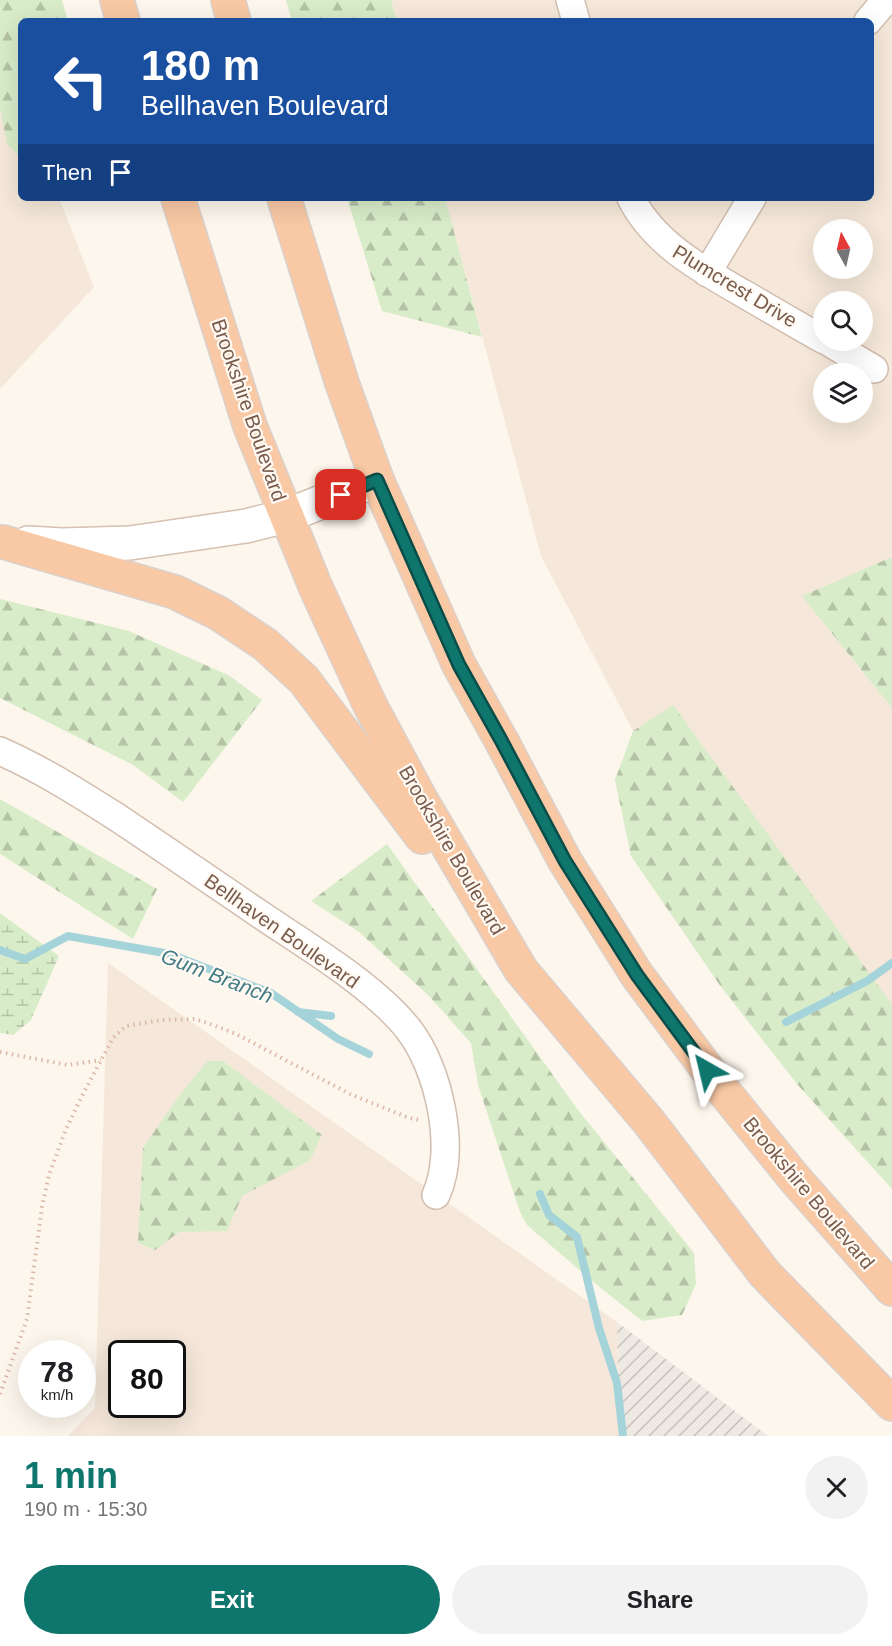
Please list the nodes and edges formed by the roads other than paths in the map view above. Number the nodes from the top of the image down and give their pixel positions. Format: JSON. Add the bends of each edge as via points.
{"nodes":[{"id":1,"x":117,"y":0,"type":"edge"},
{"id":2,"x":228,"y":0,"type":"edge"},
{"id":3,"x":570,"y":0,"type":"edge"},
{"id":4,"x":885,"y":0,"type":"edge"},
{"id":5,"x":122,"y":18,"type":"edge"},
{"id":6,"x":233,"y":18,"type":"edge"},
{"id":7,"x":575,"y":18,"type":"edge"},
{"id":8,"x":870,"y":18,"type":"edge"},
{"id":9,"x":179,"y":201,"type":"edge"},
{"id":10,"x":285,"y":201,"type":"edge"},
{"id":11,"x":632,"y":201,"type":"edge"},
{"id":12,"x":750,"y":201,"type":"edge"},
{"id":13,"x":707,"y":273,"type":"junction"},
{"id":14,"x":813,"y":334,"type":"edge"},
{"id":15,"x":843,"y":351,"type":"edge"},
{"id":16,"x":874,"y":369,"type":"dead end"},
{"id":17,"x":377,"y":480,"type":"junction"},
{"id":18,"x":286,"y":516,"type":"junction"},
{"id":19,"x":2,"y":541,"type":"edge"},
{"id":20,"x":0,"y":751,"type":"edge"},
{"id":21,"x":521,"y":970,"type":"junction"},
{"id":22,"x":436,"y":1195,"type":"dead end"},
{"id":23,"x":892,"y":1289,"type":"edge"},
{"id":24,"x":892,"y":1404,"type":"edge"}],
"edges":[{"from":1,"to":5,"type":"highway"},
{"from":2,"to":6,"type":"highway"},
{"from":3,"to":7,"type":"street"},
{"from":4,"to":8,"type":"street"},
{"from":9,"to":18,"type":"highway","name":"Brookshire Boulevard","via":[[250,426]]},
{"from":10,"to":17,"type":"highway","name":"Brookshire Boulevard"},
{"from":11,"to":13,"type":"street","name":"Plumcrest Drive","via":[[639,215],[665,243]]},
{"from":12,"to":13,"type":"street"},
{"from":13,"to":14,"type":"street","name":"Plumcrest Drive"},
{"from":15,"to":16,"type":"street","name":"Plumcrest Drive"},
{"from":17,"to":18,"type":"main road"},
{"from":17,"to":23,"type":"highway","name":"Brookshire Boulevard","via":[[459,665],[565,861],[637,975],[795,1179]]},
{"from":18,"to":19,"type":"main road","via":[[223,530],[130,543],[62,545]]},
{"from":18,"to":21,"type":"highway","name":"Brookshire Boulevard","via":[[370,705]]},
{"from":19,"to":21,"type":"highway","via":[[176,592],[218,613],[266,645],[304,680],[333,716]]},
{"from":20,"to":22,"type":"street","name":"Bellhaven Boulevard","via":[[70,788],[158,844],[345,972],[390,1009],[423,1051],[439,1099],[445,1165]]},
{"from":21,"to":24,"type":"highway","name":"Brookshire Boulevard","via":[[649,1122],[765,1274]]}]}
